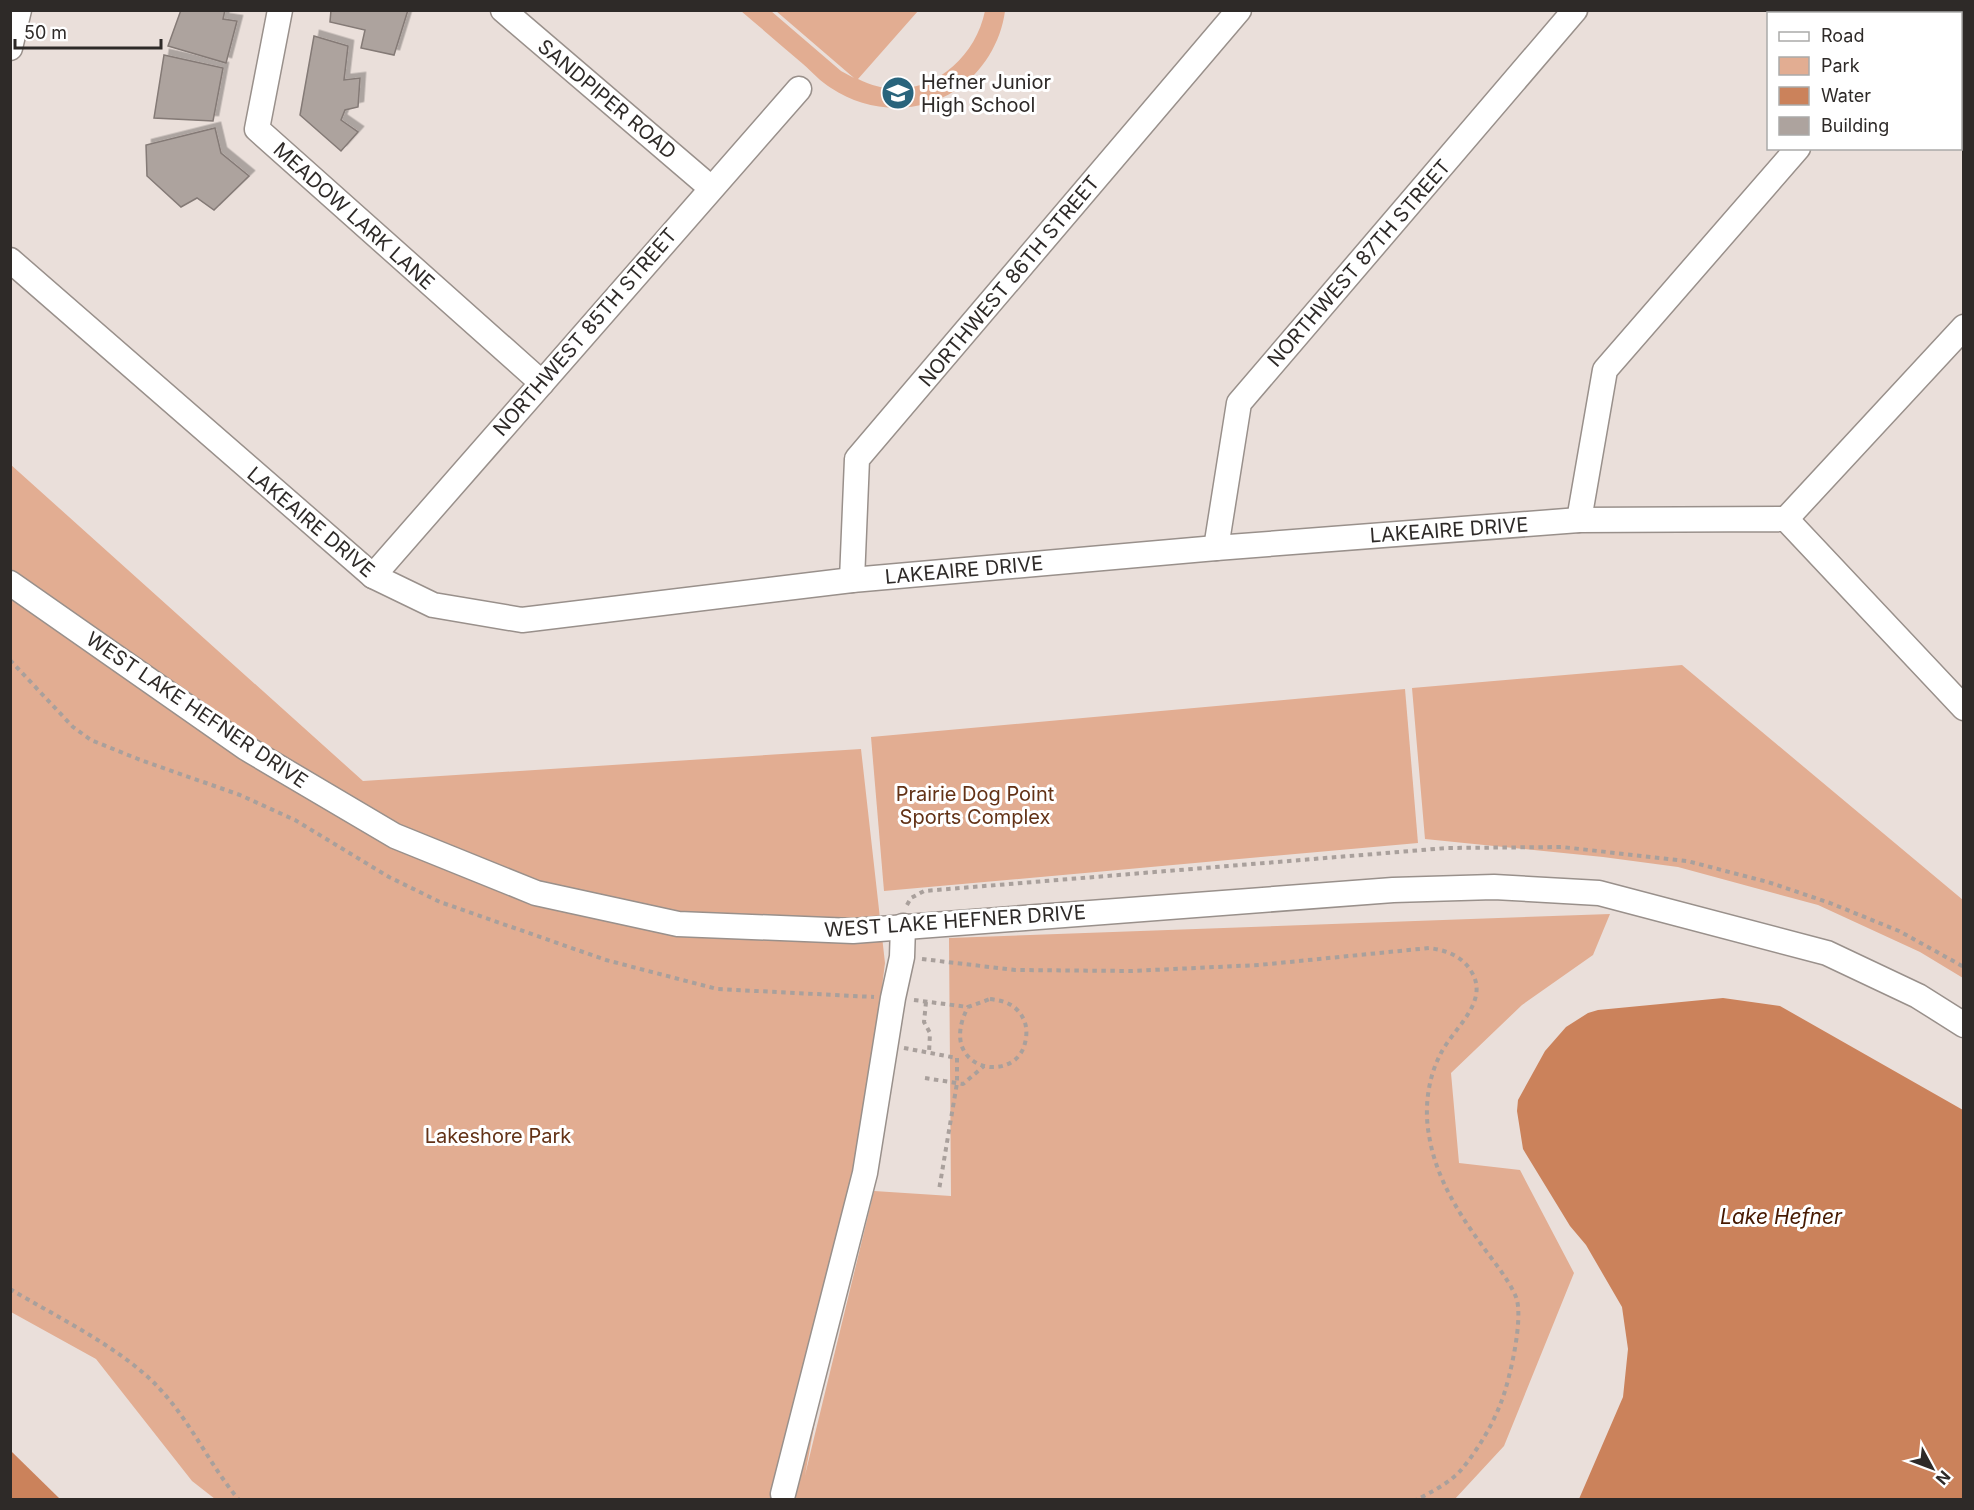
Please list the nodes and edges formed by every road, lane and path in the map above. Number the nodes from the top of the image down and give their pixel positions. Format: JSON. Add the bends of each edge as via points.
{"nodes":[{"id":1,"x":19,"y":10,"type":"edge"},
{"id":2,"x":280,"y":10,"type":"edge"},
{"id":3,"x":503,"y":10,"type":"edge"},
{"id":4,"x":1239,"y":10,"type":"edge"},
{"id":5,"x":1575,"y":10,"type":"edge"},
{"id":6,"x":10,"y":48,"type":"edge"},
{"id":7,"x":799,"y":89,"type":"dead end"},
{"id":8,"x":1796,"y":150,"type":"edge"},
{"id":9,"x":711,"y":188,"type":"junction"},
{"id":10,"x":10,"y":260,"type":"edge"},
{"id":11,"x":1964,"y":327,"type":"edge"},
{"id":12,"x":542,"y":383,"type":"junction"},
{"id":13,"x":1786,"y":519,"type":"junction"},
{"id":14,"x":1579,"y":520,"type":"junction"},
{"id":15,"x":1215,"y":548,"type":"junction"},
{"id":16,"x":373,"y":576,"type":"junction"},
{"id":17,"x":852,"y":580,"type":"junction"},
{"id":18,"x":10,"y":583,"type":"edge"},
{"id":19,"x":1964,"y":708,"type":"edge"},
{"id":20,"x":903,"y":926,"type":"junction"},
{"id":21,"x":902,"y":957,"type":"junction"},
{"id":22,"x":893,"y":998,"type":"junction"},
{"id":23,"x":927,"y":1002,"type":"junction"},
{"id":24,"x":968,"y":1007,"type":"junction"},
{"id":25,"x":1964,"y":1025,"type":"edge"},
{"id":26,"x":901,"y":1042,"type":"dead end"},
{"id":27,"x":929,"y":1053,"type":"junction"},
{"id":28,"x":984,"y":1066,"type":"junction"},
{"id":29,"x":925,"y":1078,"type":"dead end"},
{"id":30,"x":957,"y":1083,"type":"junction"},
{"id":31,"x":939,"y":1190,"type":"dead end"},
{"id":32,"x":10,"y":1289,"type":"edge"},
{"id":33,"x":783,"y":1494,"type":"dead end"},
{"id":34,"x":239,"y":1500,"type":"edge"},
{"id":35,"x":1416,"y":1500,"type":"edge"}],
"edges":[{"from":1,"to":6,"type":"street"},
{"from":2,"to":12,"type":"street","name":"MEADOW LARK LANE","via":[[257,129]]},
{"from":3,"to":9,"type":"street","name":"SANDPIPER ROAD"},
{"from":4,"to":17,"type":"street","name":"NORTHWEST 86TH STREET","via":[[857,459]]},
{"from":5,"to":15,"type":"street","name":"NORTHWEST 87TH STREET","via":[[1239,403]]},
{"from":7,"to":9,"type":"street","name":"NORTHWEST 85TH STREET"},
{"from":8,"to":14,"type":"street","via":[[1605,370]]},
{"from":9,"to":12,"type":"street","name":"NORTHWEST 85TH STREET"},
{"from":10,"to":16,"type":"street","name":"LAKEAIRE DRIVE"},
{"from":11,"to":13,"type":"street"},
{"from":12,"to":16,"type":"street","name":"NORTHWEST 85TH STREET"},
{"from":13,"to":14,"type":"street","name":"LAKEAIRE DRIVE"},
{"from":13,"to":19,"type":"street"},
{"from":14,"to":15,"type":"street","name":"LAKEAIRE DRIVE"},
{"from":15,"to":17,"type":"street","name":"LAKEAIRE DRIVE"},
{"from":16,"to":17,"type":"street","name":"LAKEAIRE DRIVE","via":[[434,605],[522,620]]},
{"from":18,"to":20,"type":"street","name":"WEST LAKE HEFNER DRIVE","via":[[246,748],[395,836],[536,893],[678,924],[853,931]]},
{"from":20,"to":21,"type":"street"},
{"from":20,"to":25,"type":"street","name":"WEST LAKE HEFNER DRIVE","via":[[1393,890],[1494,887],[1599,893],[1827,953],[1918,996]]},
{"from":21,"to":22,"type":"street"},
{"from":21,"to":35,"type":"path","via":[[1015,970],[1131,971],[1259,965],[1429,948],[1443,950],[1468,965],[1478,990],[1467,1016],[1440,1054],[1431,1079],[1428,1132],[1434,1160],[1448,1193],[1510,1285],[1517,1300],[1518,1324],[1502,1400],[1484,1438],[1460,1472]]},
{"from":22,"to":23,"type":"path"},
{"from":22,"to":33,"type":"street","via":[[865,1173]]},
{"from":23,"to":24,"type":"path"},
{"from":23,"to":27,"type":"path","via":[[924,1022],[930,1033]]},
{"from":24,"to":28,"type":"path","via":[[959,1027],[961,1047],[974,1062]]},
{"from":24,"to":28,"type":"path","via":[[990,999],[1002,1000],[1013,1005],[1026,1024],[1024,1048],[1017,1057],[1002,1066]]},
{"from":26,"to":27,"type":"path","via":[[904,1047]]},
{"from":27,"to":30,"type":"path","via":[[957,1058]]},
{"from":28,"to":30,"type":"path","via":[[963,1084]]},
{"from":29,"to":30,"type":"path"},
{"from":30,"to":31,"type":"path"},
{"from":32,"to":34,"type":"path","via":[[135,1365],[159,1387]]}]}
